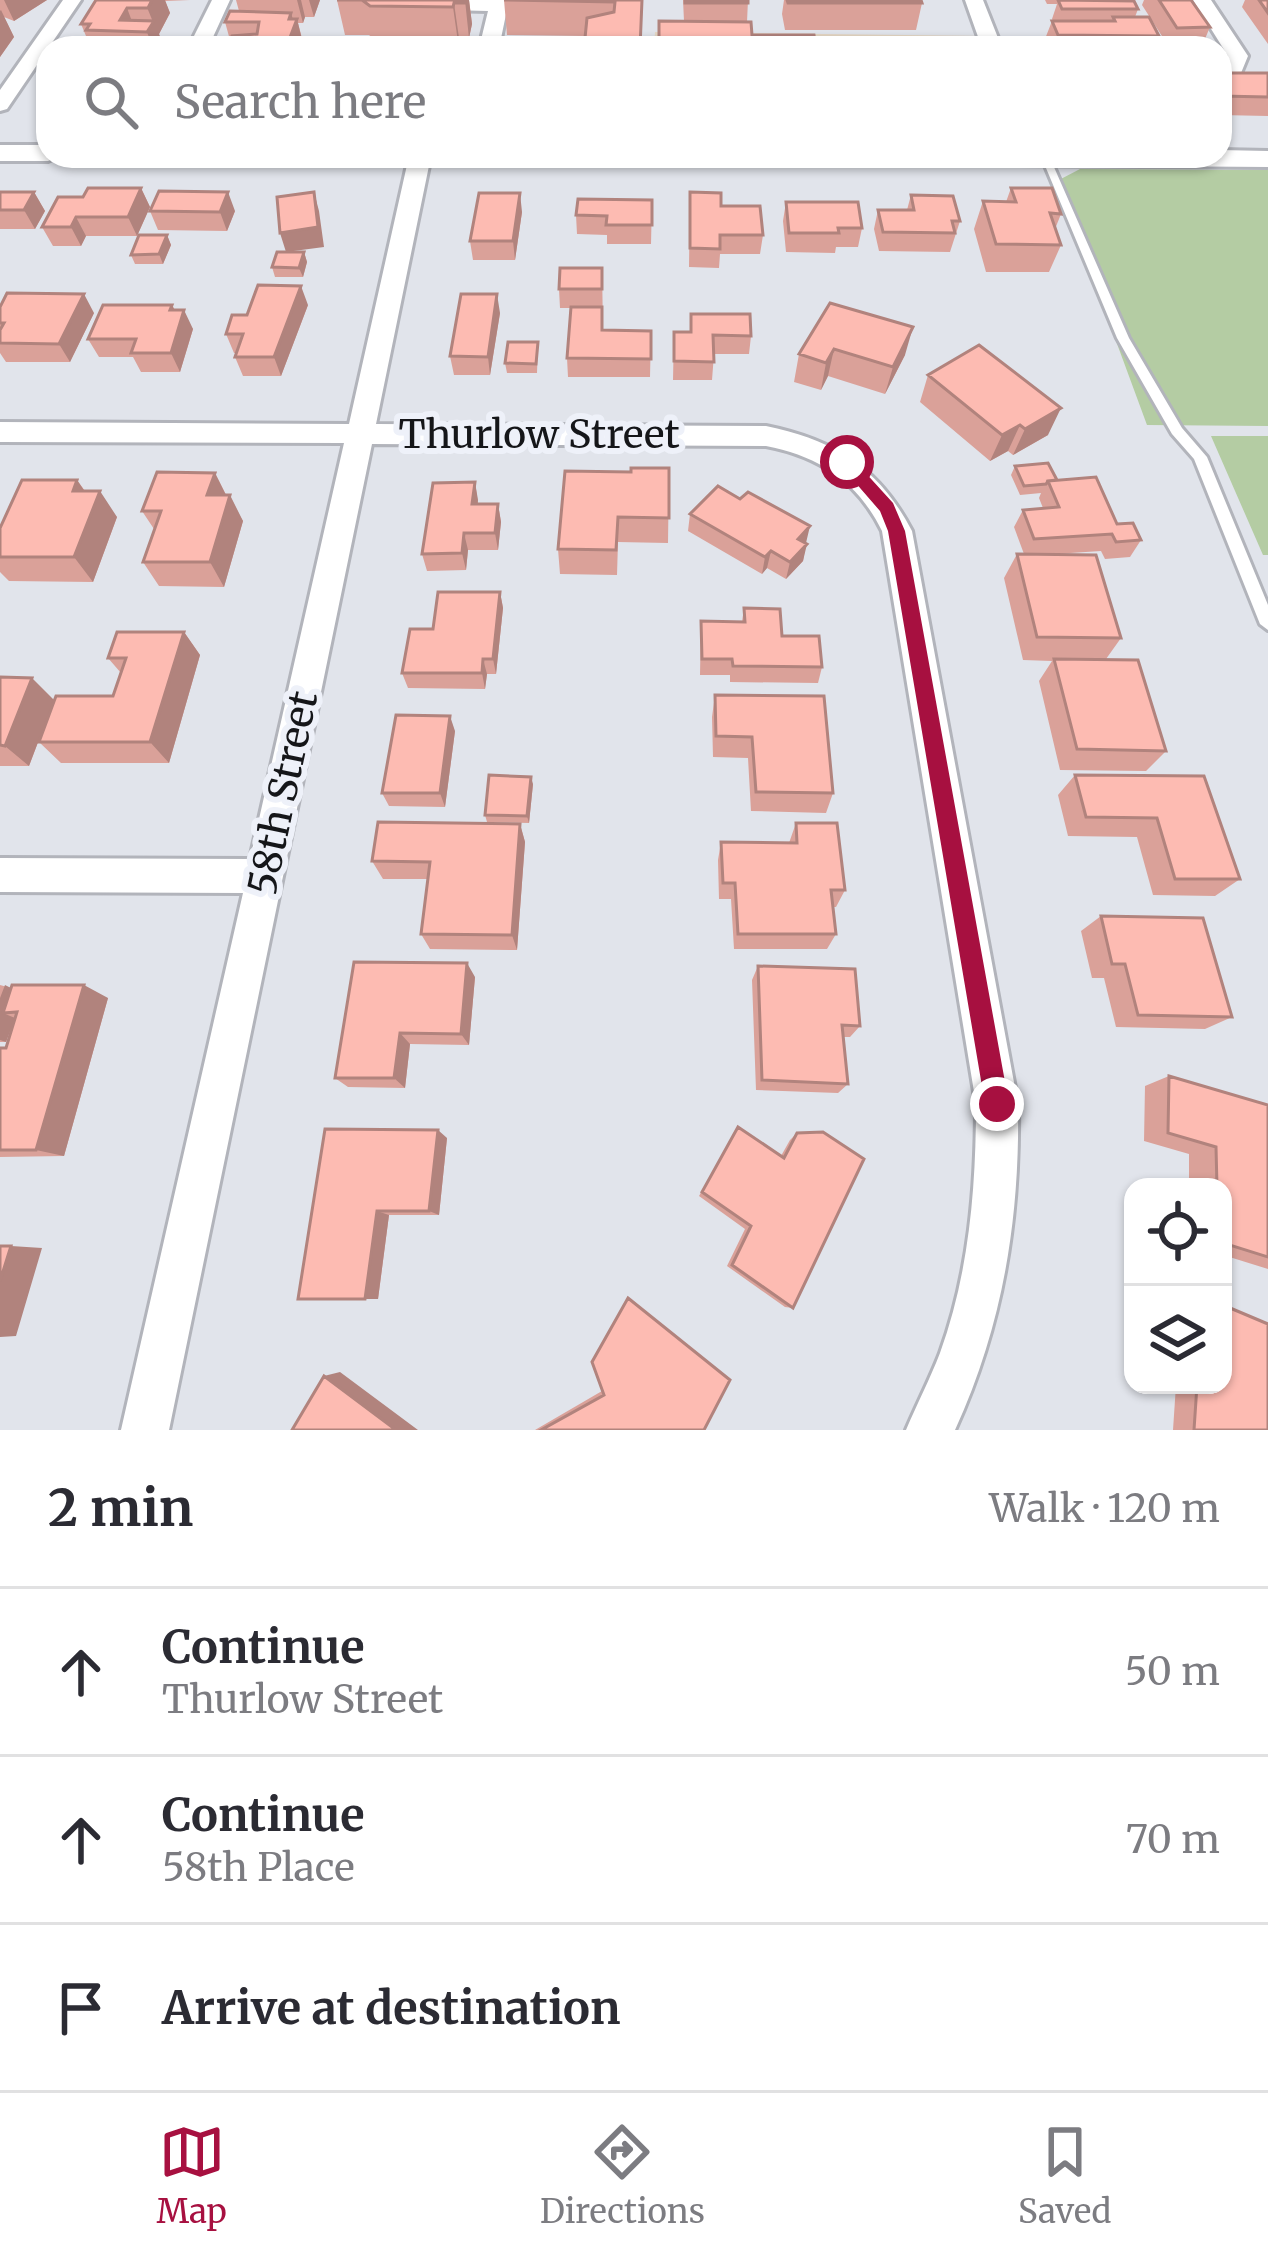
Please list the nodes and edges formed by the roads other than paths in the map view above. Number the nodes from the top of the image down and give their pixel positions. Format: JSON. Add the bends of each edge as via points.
{"nodes":[{"id":1,"x":72,"y":0,"type":"edge"},
{"id":2,"x":221,"y":0,"type":"edge"},
{"id":3,"x":436,"y":0,"type":"edge"},
{"id":4,"x":974,"y":0,"type":"edge"},
{"id":5,"x":1202,"y":0,"type":"edge"},
{"id":6,"x":500,"y":3,"type":"edge"},
{"id":7,"x":47,"y":36,"type":"edge"},
{"id":8,"x":204,"y":36,"type":"edge"},
{"id":9,"x":491,"y":36,"type":"edge"},
{"id":10,"x":988,"y":36,"type":"edge"},
{"id":11,"x":1225,"y":36,"type":"edge"},
{"id":12,"x":36,"y":52,"type":"edge"},
{"id":13,"x":0,"y":105,"type":"edge"},
{"id":14,"x":0,"y":153,"type":"edge"},
{"id":15,"x":36,"y":153,"type":"edge"},
{"id":16,"x":1232,"y":159,"type":"edge"},
{"id":17,"x":1268,"y":159,"type":"edge"},
{"id":18,"x":417,"y":168,"type":"edge"},
{"id":19,"x":1041,"y":168,"type":"edge"},
{"id":20,"x":0,"y":432,"type":"edge"},
{"id":21,"x":361,"y":433,"type":"junction"},
{"id":22,"x":1268,"y":624,"type":"edge"},
{"id":23,"x":0,"y":874,"type":"edge"},
{"id":24,"x":265,"y":876,"type":"junction"},
{"id":25,"x":145,"y":1430,"type":"edge"},
{"id":26,"x":930,"y":1430,"type":"edge"}],
"edges":[{"from":1,"to":7,"type":"street"},
{"from":2,"to":8,"type":"street"},
{"from":3,"to":6,"type":"street"},
{"from":4,"to":10,"type":"street"},
{"from":5,"to":11,"type":"street"},
{"from":6,"to":9,"type":"street"},
{"from":12,"to":13,"type":"street"},
{"from":14,"to":15,"type":"street"},
{"from":16,"to":17,"type":"street"},
{"from":18,"to":21,"type":"street","name":"58th Street"},
{"from":19,"to":22,"type":"lane","via":[[1123,338],[1199,457]]},
{"from":20,"to":21,"type":"street","name":"Thurlow Street"},
{"from":21,"to":24,"type":"street","name":"58th Street"},
{"from":21,"to":26,"type":"street","name":"Thurlow Street","via":[[766,436],[847,462],[887,508],[993,1070],[998,1139],[980,1300]]},
{"from":23,"to":24,"type":"street"},
{"from":24,"to":25,"type":"street","name":"58th Street"}]}
